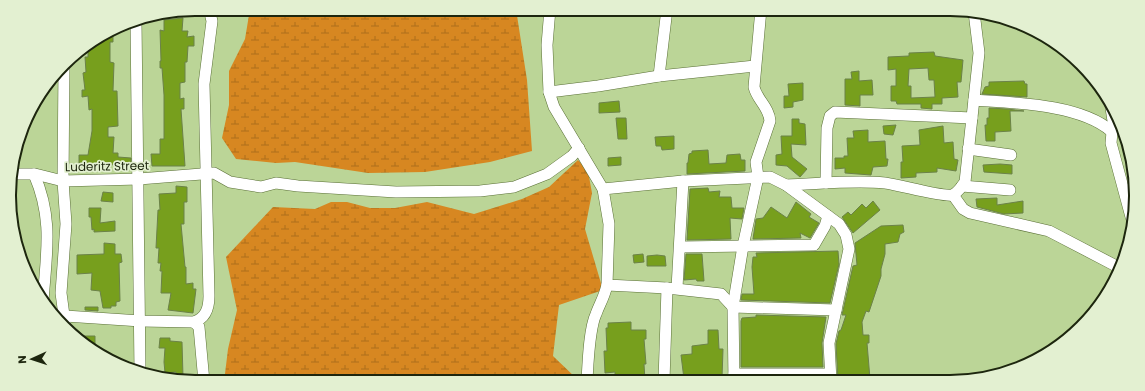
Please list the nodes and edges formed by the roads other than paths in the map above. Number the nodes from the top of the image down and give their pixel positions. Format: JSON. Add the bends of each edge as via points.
{"nodes":[{"id":1,"x":210,"y":16,"type":"edge"},
{"id":2,"x":549,"y":16,"type":"edge"},
{"id":3,"x":666,"y":16,"type":"edge"},
{"id":4,"x":760,"y":16,"type":"edge"},
{"id":5,"x":975,"y":18,"type":"edge"},
{"id":6,"x":136,"y":27,"type":"edge"},
{"id":7,"x":755,"y":66,"type":"junction"},
{"id":8,"x":64,"y":74,"type":"edge"},
{"id":9,"x":659,"y":76,"type":"junction"},
{"id":10,"x":549,"y":92,"type":"junction"},
{"id":11,"x":974,"y":100,"type":"junction"},
{"id":12,"x":972,"y":118,"type":"junction"},
{"id":13,"x":1113,"y":122,"type":"edge"},
{"id":14,"x":1111,"y":131,"type":"junction"},
{"id":15,"x":579,"y":148,"type":"junction"},
{"id":16,"x":968,"y":149,"type":"junction"},
{"id":17,"x":1011,"y":155,"type":"dead end"},
{"id":18,"x":18,"y":174,"type":"edge"},
{"id":19,"x":34,"y":174,"type":"junction"},
{"id":20,"x":205,"y":174,"type":"junction"},
{"id":21,"x":758,"y":177,"type":"junction"},
{"id":22,"x":139,"y":179,"type":"junction"},
{"id":23,"x":63,"y":181,"type":"junction"},
{"id":24,"x":683,"y":181,"type":"junction"},
{"id":25,"x":826,"y":183,"type":"junction"},
{"id":26,"x":786,"y":185,"type":"junction"},
{"id":27,"x":962,"y":186,"type":"junction"},
{"id":28,"x":603,"y":189,"type":"junction"},
{"id":29,"x":1010,"y":190,"type":"dead end"},
{"id":30,"x":952,"y":195,"type":"junction"},
{"id":31,"x":1129,"y":209,"type":"edge"},
{"id":32,"x":828,"y":216,"type":"junction"},
{"id":33,"x":743,"y":246,"type":"junction"},
{"id":34,"x":680,"y":247,"type":"junction"},
{"id":35,"x":1114,"y":265,"type":"edge"},
{"id":36,"x":45,"y":270,"type":"junction"},
{"id":37,"x":607,"y":285,"type":"junction"},
{"id":38,"x":672,"y":288,"type":"junction"},
{"id":39,"x":44,"y":291,"type":"edge"},
{"id":40,"x":61,"y":293,"type":"junction"},
{"id":41,"x":733,"y":307,"type":"junction"},
{"id":42,"x":836,"y":310,"type":"junction"},
{"id":43,"x":64,"y":317,"type":"edge"},
{"id":44,"x":67,"y":320,"type":"edge"},
{"id":45,"x":141,"y":321,"type":"junction"},
{"id":46,"x":194,"y":322,"type":"junction"},
{"id":47,"x":140,"y":366,"type":"edge"},
{"id":48,"x":203,"y":375,"type":"edge"},
{"id":49,"x":587,"y":375,"type":"edge"},
{"id":50,"x":665,"y":375,"type":"edge"},
{"id":51,"x":734,"y":375,"type":"edge"},
{"id":52,"x":831,"y":375,"type":"edge"}],
"edges":[{"from":1,"to":20,"type":"street","via":[[212,21],[204,84]]},
{"from":2,"to":10,"type":"street","via":[[547,45]]},
{"from":3,"to":9,"type":"street"},
{"from":4,"to":7,"type":"street"},
{"from":5,"to":11,"type":"street","via":[[979,53]]},
{"from":6,"to":22,"type":"street"},
{"from":7,"to":9,"type":"street"},
{"from":7,"to":21,"type":"street","via":[[753,80],[756,93],[770,114],[756,162]]},
{"from":8,"to":23,"type":"street"},
{"from":9,"to":10,"type":"street"},
{"from":10,"to":15,"type":"street","via":[[554,107]]},
{"from":11,"to":12,"type":"street"},
{"from":11,"to":14,"type":"street","via":[[1035,104],[1094,119]]},
{"from":12,"to":16,"type":"street"},
{"from":12,"to":25,"type":"street","via":[[835,112],[830,116],[827,128]]},
{"from":13,"to":14,"type":"street"},
{"from":14,"to":31,"type":"street","via":[[1111,143]]},
{"from":15,"to":20,"type":"street","name":"Luderitz Street","via":[[547,174],[514,187],[480,191],[396,192],[276,183],[261,186],[230,182],[214,173]]},
{"from":15,"to":28,"type":"street"},
{"from":16,"to":17,"type":"street"},
{"from":16,"to":27,"type":"street","via":[[965,182]]},
{"from":18,"to":19,"type":"street","name":"Luderitz Street"},
{"from":19,"to":23,"type":"street","name":"Luderitz Street"},
{"from":19,"to":36,"type":"street","via":[[46,210],[48,242]]},
{"from":20,"to":22,"type":"street","name":"Luderitz Street"},
{"from":20,"to":46,"type":"street","via":[[209,304],[201,320]]},
{"from":21,"to":24,"type":"street"},
{"from":21,"to":26,"type":"street","via":[[770,177]]},
{"from":21,"to":33,"type":"street"},
{"from":22,"to":23,"type":"street","name":"Luderitz Street"},
{"from":22,"to":45,"type":"street"},
{"from":23,"to":40,"type":"street","via":[[66,224]]},
{"from":24,"to":28,"type":"street"},
{"from":24,"to":34,"type":"street"},
{"from":25,"to":26,"type":"street"},
{"from":25,"to":30,"type":"street","via":[[885,183]]},
{"from":26,"to":32,"type":"street"},
{"from":27,"to":29,"type":"street"},
{"from":27,"to":30,"type":"street"},
{"from":28,"to":37,"type":"street","via":[[609,224]]},
{"from":30,"to":35,"type":"street","via":[[963,209],[970,213],[1049,231]]},
{"from":32,"to":33,"type":"street","via":[[814,245]]},
{"from":32,"to":42,"type":"street","via":[[839,224],[846,235],[849,249]]},
{"from":33,"to":34,"type":"street"},
{"from":33,"to":41,"type":"street"},
{"from":34,"to":38,"type":"street"},
{"from":36,"to":39,"type":"street"},
{"from":36,"to":40,"type":"street"},
{"from":37,"to":38,"type":"street"},
{"from":37,"to":49,"type":"street","via":[[596,314]]},
{"from":38,"to":41,"type":"street","via":[[721,294]]},
{"from":38,"to":50,"type":"street"},
{"from":40,"to":43,"type":"street"},
{"from":41,"to":42,"type":"street"},
{"from":41,"to":51,"type":"street"},
{"from":42,"to":52,"type":"street","via":[[829,343]]},
{"from":44,"to":45,"type":"street"},
{"from":45,"to":46,"type":"street"},
{"from":45,"to":47,"type":"street"},
{"from":46,"to":48,"type":"street","via":[[199,328]]}]}
